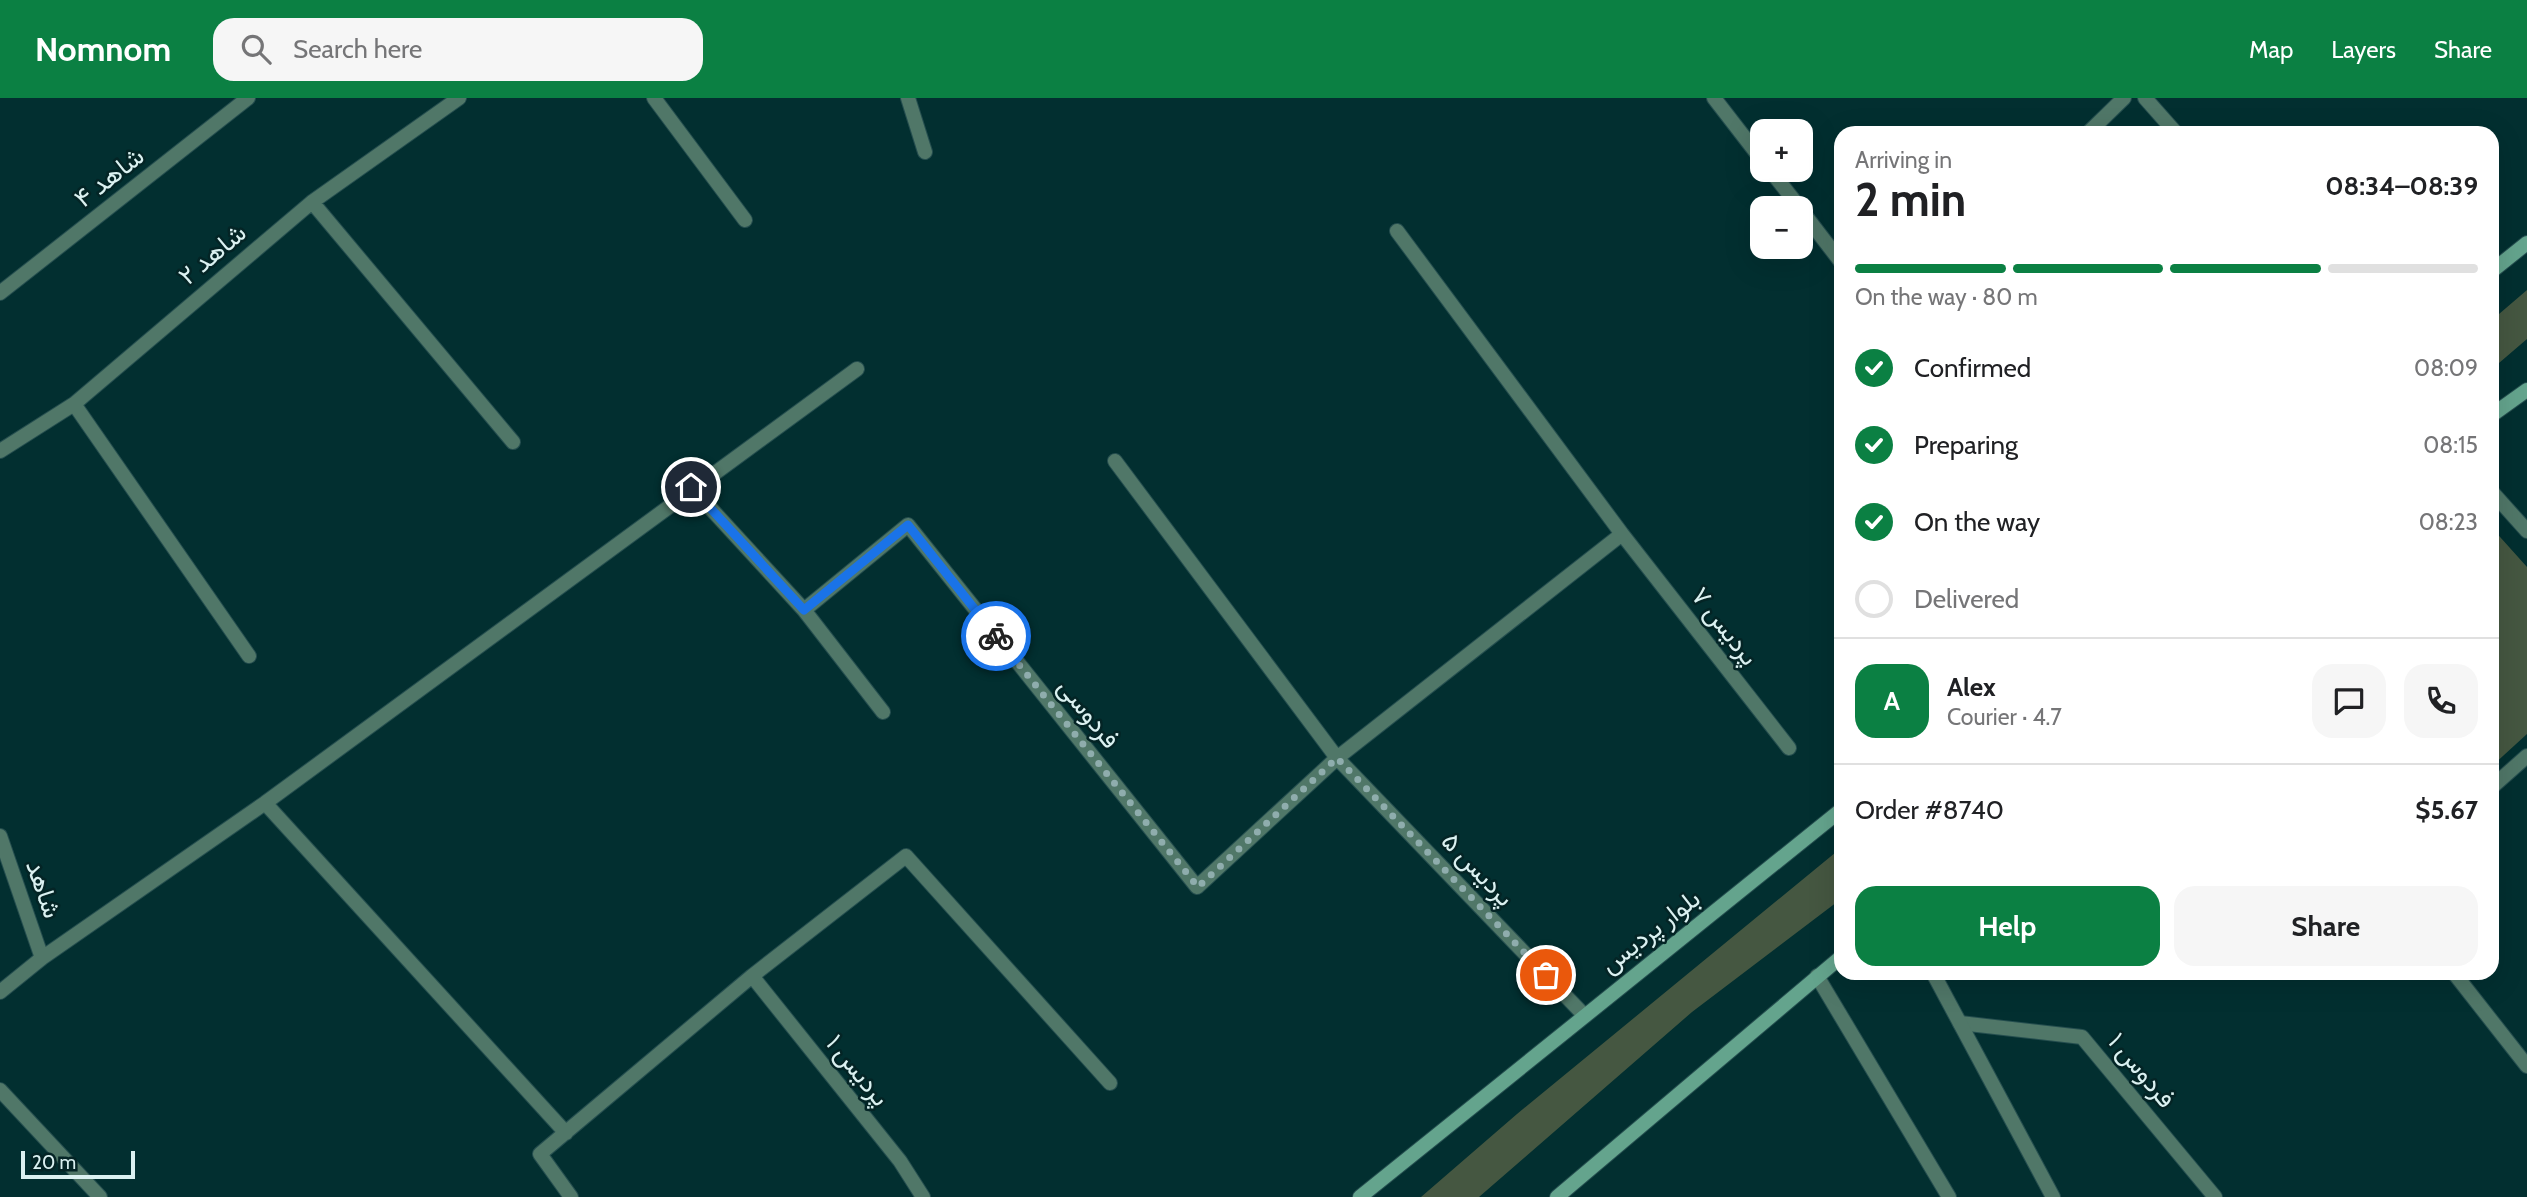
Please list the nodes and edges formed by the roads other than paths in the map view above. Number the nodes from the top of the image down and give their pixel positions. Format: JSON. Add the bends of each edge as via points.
{"nodes":[{"id":1,"x":248,"y":98,"type":"edge"},
{"id":2,"x":459,"y":98,"type":"edge"},
{"id":3,"x":654,"y":98,"type":"edge"},
{"id":4,"x":908,"y":98,"type":"edge"},
{"id":5,"x":1714,"y":98,"type":"edge"},
{"id":6,"x":2124,"y":98,"type":"edge"},
{"id":7,"x":2145,"y":98,"type":"edge"},
{"id":8,"x":2095,"y":126,"type":"edge"},
{"id":9,"x":2170,"y":126,"type":"edge"},
{"id":10,"x":1750,"y":144,"type":"edge"},
{"id":11,"x":925,"y":152,"type":"dead end"},
{"id":12,"x":1779,"y":182,"type":"edge"},
{"id":13,"x":1790,"y":196,"type":"edge"},
{"id":14,"x":312,"y":202,"type":"junction"},
{"id":15,"x":745,"y":220,"type":"dead end"},
{"id":16,"x":1813,"y":226,"type":"edge"},
{"id":17,"x":1397,"y":232,"type":"dead end"},
{"id":18,"x":2527,"y":243,"type":"edge"},
{"id":19,"x":1834,"y":253,"type":"edge"},
{"id":20,"x":2499,"y":265,"type":"edge"},
{"id":21,"x":0,"y":292,"type":"edge"},
{"id":22,"x":857,"y":369,"type":"dead end"},
{"id":23,"x":2527,"y":390,"type":"edge"},
{"id":24,"x":74,"y":404,"type":"junction"},
{"id":25,"x":2499,"y":410,"type":"edge"},
{"id":26,"x":513,"y":442,"type":"dead end"},
{"id":27,"x":0,"y":451,"type":"edge"},
{"id":28,"x":1115,"y":461,"type":"dead end"},
{"id":29,"x":691,"y":487,"type":"junction"},
{"id":30,"x":2499,"y":500,"type":"edge"},
{"id":31,"x":2527,"y":531,"type":"edge"},
{"id":32,"x":1622,"y":534,"type":"junction"},
{"id":33,"x":804,"y":610,"type":"junction"},
{"id":34,"x":249,"y":656,"type":"dead end"},
{"id":35,"x":883,"y":712,"type":"dead end"},
{"id":36,"x":1788,"y":748,"type":"dead end"},
{"id":37,"x":2527,"y":755,"type":"edge"},
{"id":38,"x":1337,"y":758,"type":"junction"},
{"id":39,"x":2499,"y":781,"type":"edge"},
{"id":40,"x":265,"y":803,"type":"junction"},
{"id":41,"x":1834,"y":816,"type":"edge"},
{"id":42,"x":0,"y":836,"type":"edge"},
{"id":43,"x":42,"y":958,"type":"junction"},
{"id":44,"x":1834,"y":963,"type":"edge"},
{"id":45,"x":752,"y":976,"type":"junction"},
{"id":46,"x":1817,"y":976,"type":"junction"},
{"id":47,"x":1937,"y":980,"type":"edge"},
{"id":48,"x":2459,"y":980,"type":"edge"},
{"id":49,"x":0,"y":992,"type":"edge"},
{"id":50,"x":1584,"y":1015,"type":"junction"},
{"id":51,"x":1960,"y":1023,"type":"junction"},
{"id":52,"x":2527,"y":1066,"type":"edge"},
{"id":53,"x":1110,"y":1083,"type":"dead end"},
{"id":54,"x":0,"y":1090,"type":"edge"},
{"id":55,"x":566,"y":1133,"type":"junction"},
{"id":56,"x":100,"y":1197,"type":"edge"},
{"id":57,"x":571,"y":1197,"type":"edge"},
{"id":58,"x":923,"y":1197,"type":"edge"},
{"id":59,"x":1360,"y":1197,"type":"edge"},
{"id":60,"x":1557,"y":1197,"type":"edge"},
{"id":61,"x":1949,"y":1197,"type":"edge"},
{"id":62,"x":2053,"y":1197,"type":"edge"},
{"id":63,"x":2215,"y":1197,"type":"edge"}],
"edges":[{"from":1,"to":21,"type":"street","name":"شاهد ۴"},
{"from":2,"to":14,"type":"street","name":"شاهد ۲"},
{"from":3,"to":15,"type":"street"},
{"from":4,"to":11,"type":"street"},
{"from":5,"to":10,"type":"street"},
{"from":6,"to":8,"type":"street"},
{"from":7,"to":9,"type":"street"},
{"from":12,"to":13,"type":"street"},
{"from":14,"to":24,"type":"street","name":"شاهد ۲"},
{"from":14,"to":26,"type":"street"},
{"from":16,"to":19,"type":"street"},
{"from":17,"to":32,"type":"street","name":"پردیس ۷"},
{"from":18,"to":20,"type":"main road"},
{"from":22,"to":29,"type":"street"},
{"from":23,"to":25,"type":"main road"},
{"from":24,"to":27,"type":"street","name":"شاهد ۲"},
{"from":24,"to":34,"type":"street"},
{"from":28,"to":38,"type":"street","name":"پردیس ۵"},
{"from":29,"to":33,"type":"street"},
{"from":29,"to":40,"type":"street"},
{"from":30,"to":31,"type":"street"},
{"from":32,"to":36,"type":"street","name":"پردیس ۷"},
{"from":32,"to":38,"type":"street"},
{"from":33,"to":35,"type":"street"},
{"from":33,"to":38,"type":"street","name":"فردوسی","via":[[908,525],[1198,887]]},
{"from":37,"to":39,"type":"street"},
{"from":38,"to":50,"type":"street","name":"پردیس ۵"},
{"from":40,"to":43,"type":"street"},
{"from":40,"to":55,"type":"street"},
{"from":41,"to":50,"type":"main road","name":"بلوار پردیس"},
{"from":42,"to":43,"type":"street","name":"شاهد"},
{"from":43,"to":49,"type":"street"},
{"from":44,"to":46,"type":"main road"},
{"from":45,"to":53,"type":"street","via":[[906,856]]},
{"from":45,"to":55,"type":"street"},
{"from":45,"to":58,"type":"street","name":"پردیس ۱","via":[[900,1161]]},
{"from":46,"to":60,"type":"main road"},
{"from":46,"to":61,"type":"street"},
{"from":47,"to":51,"type":"street"},
{"from":48,"to":52,"type":"street"},
{"from":50,"to":59,"type":"main road","name":"بلوار پردیس"},
{"from":51,"to":62,"type":"street"},
{"from":51,"to":63,"type":"street","name":"فردوس ۱","via":[[2082,1037]]},
{"from":54,"to":56,"type":"street"},
{"from":55,"to":57,"type":"street","via":[[540,1154]]}]}
